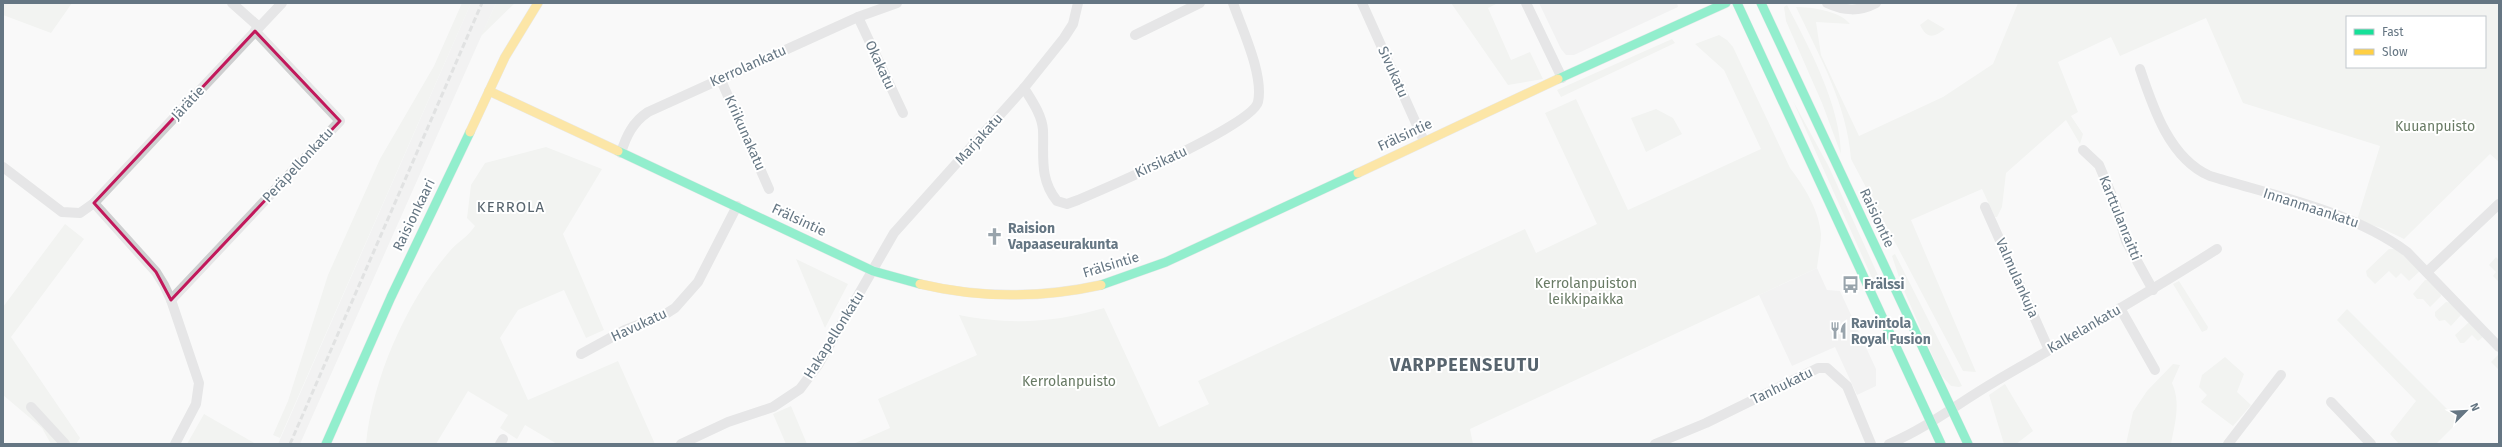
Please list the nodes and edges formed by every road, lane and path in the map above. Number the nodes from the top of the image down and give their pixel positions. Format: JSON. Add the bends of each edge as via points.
{"nodes":[{"id":1,"x":232,"y":3,"type":"edge"},
{"id":2,"x":282,"y":3,"type":"edge"},
{"id":3,"x":538,"y":3,"type":"edge"},
{"id":4,"x":897,"y":3,"type":"edge"},
{"id":5,"x":1078,"y":3,"type":"edge"},
{"id":6,"x":1200,"y":3,"type":"edge"},
{"id":7,"x":1233,"y":3,"type":"edge"},
{"id":8,"x":1362,"y":3,"type":"edge"},
{"id":9,"x":1526,"y":3,"type":"edge"},
{"id":10,"x":1726,"y":3,"type":"edge"},
{"id":11,"x":1737,"y":3,"type":"edge"},
{"id":12,"x":1761,"y":3,"type":"edge"},
{"id":13,"x":1827,"y":3,"type":"edge"},
{"id":14,"x":1876,"y":3,"type":"edge"},
{"id":15,"x":858,"y":17,"type":"junction"},
{"id":16,"x":257,"y":29,"type":"junction"},
{"id":17,"x":1135,"y":35,"type":"dead end"},
{"id":18,"x":2140,"y":69,"type":"dead end"},
{"id":19,"x":720,"y":78,"type":"junction"},
{"id":20,"x":1562,"y":78,"type":"junction"},
{"id":21,"x":1024,"y":88,"type":"junction"},
{"id":22,"x":489,"y":91,"type":"junction"},
{"id":23,"x":903,"y":113,"type":"dead end"},
{"id":24,"x":1424,"y":141,"type":"junction"},
{"id":25,"x":2083,"y":150,"type":"dead end"},
{"id":26,"x":621,"y":153,"type":"junction"},
{"id":27,"x":3,"y":167,"type":"edge"},
{"id":28,"x":769,"y":188,"type":"dead end"},
{"id":29,"x":94,"y":203,"type":"junction"},
{"id":30,"x":2499,"y":204,"type":"edge"},
{"id":31,"x":737,"y":206,"type":"junction"},
{"id":32,"x":1985,"y":207,"type":"dead end"},
{"id":33,"x":2217,"y":249,"type":"dead end"},
{"id":34,"x":873,"y":271,"type":"junction"},
{"id":35,"x":2427,"y":272,"type":"junction"},
{"id":36,"x":2153,"y":290,"type":"junction"},
{"id":37,"x":171,"y":300,"type":"junction"},
{"id":38,"x":2120,"y":308,"type":"junction"},
{"id":39,"x":2499,"y":347,"type":"edge"},
{"id":40,"x":2049,"y":350,"type":"junction"},
{"id":41,"x":581,"y":354,"type":"dead end"},
{"id":42,"x":2155,"y":370,"type":"dead end"},
{"id":43,"x":2281,"y":375,"type":"dead end"},
{"id":44,"x":2331,"y":402,"type":"dead end"},
{"id":45,"x":30,"y":407,"type":"dead end"},
{"id":46,"x":1951,"y":409,"type":"junction"},
{"id":47,"x":1930,"y":423,"type":"junction"},
{"id":48,"x":66,"y":444,"type":"edge"},
{"id":49,"x":175,"y":444,"type":"edge"},
{"id":50,"x":326,"y":444,"type":"edge"},
{"id":51,"x":681,"y":444,"type":"edge"},
{"id":52,"x":1655,"y":444,"type":"edge"},
{"id":53,"x":1871,"y":444,"type":"edge"},
{"id":54,"x":1889,"y":444,"type":"edge"},
{"id":55,"x":1941,"y":444,"type":"edge"},
{"id":56,"x":1968,"y":444,"type":"edge"},
{"id":57,"x":2228,"y":444,"type":"edge"},
{"id":58,"x":2371,"y":444,"type":"edge"}],
"edges":[{"from":1,"to":16,"type":"street"},
{"from":2,"to":16,"type":"street","name":"Järätie"},
{"from":3,"to":22,"type":"main road","name":"Raisionkaari","via":[[514,40]]},
{"from":4,"to":15,"type":"street","name":"Kerrolankatu"},
{"from":5,"to":21,"type":"street","name":"Marjakatu","via":[[1073,24]]},
{"from":6,"to":17,"type":"street"},
{"from":7,"to":21,"type":"street","name":"Kirsikatu","via":[[1257,76],[1260,90],[1258,104],[1249,114],[1219,133],[1078,200],[1067,204],[1056,201],[1050,193],[1042,161],[1043,130],[1040,115]]},
{"from":8,"to":24,"type":"street","name":"Sivukatu"},
{"from":9,"to":20,"type":"street"},
{"from":10,"to":20,"type":"main road","name":"Frälsintie"},
{"from":11,"to":47,"type":"main road"},
{"from":12,"to":46,"type":"main road","name":"Raisiontie"},
{"from":13,"to":14,"type":"street","via":[[1854,10]]},
{"from":15,"to":19,"type":"street","name":"Kerrolankatu"},
{"from":15,"to":23,"type":"street","name":"Okakatu"},
{"from":16,"to":29,"type":"street","name":"Järätie"},
{"from":16,"to":37,"type":"street","name":"Peräpellonkatu","via":[[340,121]]},
{"from":18,"to":35,"type":"street","name":"Innanmaankatu","via":[[2169,139],[2181,157],[2198,171],[2362,225],[2396,244]]},
{"from":19,"to":26,"type":"street","name":"Kerrolankatu","via":[[639,118],[625,139]]},
{"from":19,"to":28,"type":"street","name":"Kriikunakatu"},
{"from":20,"to":24,"type":"main road","name":"Frälsintie"},
{"from":21,"to":34,"type":"street","name":"Marjakatu","via":[[894,233]]},
{"from":22,"to":26,"type":"main road","name":"Frälsintie"},
{"from":22,"to":50,"type":"main road","name":"Raisionkaari","via":[[372,335]]},
{"from":24,"to":34,"type":"main road","name":"Frälsintie","via":[[1167,262],[1116,281],[1087,288],[1018,294],[961,292],[933,288]]},
{"from":25,"to":36,"type":"street","name":"Karttulanraitti","via":[[2099,165],[2115,203],[2126,241]]},
{"from":26,"to":31,"type":"main road","name":"Frälsintie"},
{"from":27,"to":29,"type":"street","name":"Järätie","via":[[62,212],[80,213]]},
{"from":29,"to":37,"type":"street","via":[[156,272]]},
{"from":30,"to":35,"type":"street"},
{"from":31,"to":34,"type":"main road","name":"Frälsintie"},
{"from":31,"to":41,"type":"street","name":"Havukatu","via":[[698,282],[675,308],[652,321],[625,330]]},
{"from":32,"to":40,"type":"street","name":"Valmulankuja"},
{"from":33,"to":36,"type":"street","name":"Kalkelankatu"},
{"from":34,"to":51,"type":"street","name":"Hakapellonkatu","via":[[818,364],[800,389],[773,406]]},
{"from":35,"to":39,"type":"street","name":"Innanmaankatu"},
{"from":36,"to":38,"type":"street","name":"Kalkelankatu"},
{"from":37,"to":49,"type":"street","via":[[199,383],[196,404]]},
{"from":38,"to":40,"type":"street","name":"Kalkelankatu"},
{"from":38,"to":42,"type":"street"},
{"from":40,"to":46,"type":"street","name":"Kalkelankatu"},
{"from":43,"to":57,"type":"street"},
{"from":44,"to":58,"type":"street"},
{"from":45,"to":48,"type":"street"},
{"from":46,"to":47,"type":"street","name":"Kalkelankatu"},
{"from":46,"to":56,"type":"main road","name":"Raisiontie"},
{"from":47,"to":54,"type":"street","name":"Kalkelankatu"},
{"from":47,"to":55,"type":"main road"},
{"from":52,"to":53,"type":"street","name":"Tanhukatu","via":[[1706,423],[1818,368],[1827,368],[1847,386]]}]}
